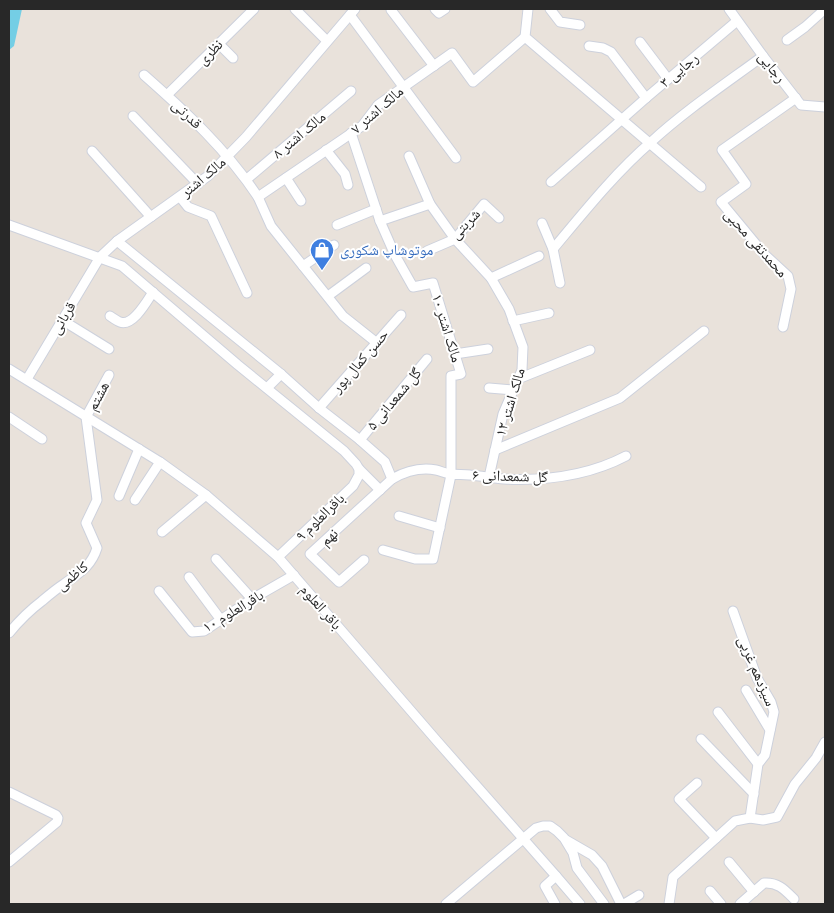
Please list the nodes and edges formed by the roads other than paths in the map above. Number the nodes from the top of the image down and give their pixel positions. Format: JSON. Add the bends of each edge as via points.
{"nodes":[{"id":1,"x":254,"y":9,"type":"edge"},
{"id":2,"x":295,"y":9,"type":"edge"},
{"id":3,"x":435,"y":9,"type":"edge"},
{"id":4,"x":445,"y":9,"type":"edge"},
{"id":5,"x":528,"y":9,"type":"edge"},
{"id":6,"x":550,"y":9,"type":"edge"},
{"id":7,"x":729,"y":9,"type":"edge"},
{"id":8,"x":825,"y":9,"type":"edge"},
{"id":9,"x":391,"y":10,"type":"edge"},
{"id":10,"x":352,"y":12,"type":"edge"},
{"id":11,"x":737,"y":21,"type":"junction"},
{"id":12,"x":580,"y":26,"type":"dead end"},
{"id":13,"x":525,"y":37,"type":"junction"},
{"id":14,"x":788,"y":40,"type":"dead end"},
{"id":15,"x":327,"y":41,"type":"junction"},
{"id":16,"x":640,"y":42,"type":"dead end"},
{"id":17,"x":219,"y":44,"type":"junction"},
{"id":18,"x":589,"y":46,"type":"dead end"},
{"id":19,"x":763,"y":56,"type":"junction"},
{"id":20,"x":233,"y":58,"type":"dead end"},
{"id":21,"x":434,"y":66,"type":"junction"},
{"id":22,"x":144,"y":75,"type":"dead end"},
{"id":23,"x":668,"y":79,"type":"junction"},
{"id":24,"x":404,"y":87,"type":"junction"},
{"id":25,"x":351,"y":91,"type":"dead end"},
{"id":26,"x":167,"y":95,"type":"junction"},
{"id":27,"x":646,"y":98,"type":"junction"},
{"id":28,"x":796,"y":98,"type":"junction"},
{"id":29,"x":825,"y":107,"type":"edge"},
{"id":30,"x":133,"y":116,"type":"dead end"},
{"id":31,"x":622,"y":120,"type":"junction"},
{"id":32,"x":351,"y":133,"type":"junction"},
{"id":33,"x":650,"y":142,"type":"junction"},
{"id":34,"x":326,"y":150,"type":"junction"},
{"id":35,"x":92,"y":151,"type":"dead end"},
{"id":36,"x":228,"y":156,"type":"junction"},
{"id":37,"x":409,"y":156,"type":"dead end"},
{"id":38,"x":456,"y":158,"type":"dead end"},
{"id":39,"x":286,"y":178,"type":"junction"},
{"id":40,"x":247,"y":179,"type":"junction"},
{"id":41,"x":551,"y":182,"type":"dead end"},
{"id":42,"x":198,"y":184,"type":"junction"},
{"id":43,"x":348,"y":185,"type":"dead end"},
{"id":44,"x":701,"y":187,"type":"dead end"},
{"id":45,"x":180,"y":197,"type":"junction"},
{"id":46,"x":258,"y":197,"type":"junction"},
{"id":47,"x":301,"y":201,"type":"dead end"},
{"id":48,"x":430,"y":204,"type":"junction"},
{"id":49,"x":376,"y":209,"type":"junction"},
{"id":50,"x":152,"y":217,"type":"junction"},
{"id":51,"x":499,"y":218,"type":"dead end"},
{"id":52,"x":380,"y":221,"type":"junction"},
{"id":53,"x":542,"y":224,"type":"dead end"},
{"id":54,"x":9,"y":225,"type":"edge"},
{"id":55,"x":337,"y":225,"type":"dead end"},
{"id":56,"x":455,"y":238,"type":"junction"},
{"id":57,"x":118,"y":241,"type":"junction"},
{"id":58,"x":334,"y":245,"type":"dead end"},
{"id":59,"x":553,"y":248,"type":"junction"},
{"id":60,"x":426,"y":251,"type":"dead end"},
{"id":61,"x":539,"y":256,"type":"dead end"},
{"id":62,"x":100,"y":258,"type":"junction"},
{"id":63,"x":303,"y":266,"type":"junction"},
{"id":64,"x":366,"y":268,"type":"dead end"},
{"id":65,"x":491,"y":278,"type":"junction"},
{"id":66,"x":560,"y":283,"type":"dead end"},
{"id":67,"x":153,"y":292,"type":"junction"},
{"id":68,"x":247,"y":293,"type":"dead end"},
{"id":69,"x":328,"y":296,"type":"junction"},
{"id":70,"x":549,"y":313,"type":"dead end"},
{"id":71,"x":401,"y":315,"type":"dead end"},
{"id":72,"x":110,"y":316,"type":"dead end"},
{"id":73,"x":62,"y":320,"type":"junction"},
{"id":74,"x":513,"y":321,"type":"junction"},
{"id":75,"x":783,"y":327,"type":"dead end"},
{"id":76,"x":704,"y":331,"type":"dead end"},
{"id":77,"x":377,"y":343,"type":"junction"},
{"id":78,"x":109,"y":349,"type":"dead end"},
{"id":79,"x":488,"y":349,"type":"dead end"},
{"id":80,"x":590,"y":350,"type":"dead end"},
{"id":81,"x":455,"y":354,"type":"junction"},
{"id":82,"x":427,"y":359,"type":"dead end"},
{"id":83,"x":9,"y":370,"type":"edge"},
{"id":84,"x":280,"y":374,"type":"junction"},
{"id":85,"x":110,"y":375,"type":"dead end"},
{"id":86,"x":27,"y":379,"type":"junction"},
{"id":87,"x":518,"y":379,"type":"junction"},
{"id":88,"x":267,"y":388,"type":"junction"},
{"id":89,"x":489,"y":388,"type":"dead end"},
{"id":90,"x":513,"y":390,"type":"junction"},
{"id":91,"x":320,"y":408,"type":"junction"},
{"id":92,"x":9,"y":417,"type":"edge"},
{"id":93,"x":86,"y":418,"type":"junction"},
{"id":94,"x":42,"y":439,"type":"dead end"},
{"id":95,"x":360,"y":440,"type":"junction"},
{"id":96,"x":139,"y":449,"type":"junction"},
{"id":97,"x":496,"y":450,"type":"junction"},
{"id":98,"x":626,"y":456,"type":"dead end"},
{"id":99,"x":160,"y":462,"type":"junction"},
{"id":100,"x":359,"y":472,"type":"junction"},
{"id":101,"x":451,"y":474,"type":"junction"},
{"id":102,"x":489,"y":477,"type":"junction"},
{"id":103,"x":392,"y":479,"type":"junction"},
{"id":104,"x":375,"y":485,"type":"junction"},
{"id":105,"x":206,"y":495,"type":"junction"},
{"id":106,"x":119,"y":496,"type":"dead end"},
{"id":107,"x":135,"y":500,"type":"dead end"},
{"id":108,"x":399,"y":516,"type":"dead end"},
{"id":109,"x":440,"y":528,"type":"junction"},
{"id":110,"x":162,"y":532,"type":"dead end"},
{"id":111,"x":382,"y":550,"type":"dead end"},
{"id":112,"x":278,"y":557,"type":"junction"},
{"id":113,"x":216,"y":559,"type":"dead end"},
{"id":114,"x":364,"y":560,"type":"dead end"},
{"id":115,"x":294,"y":575,"type":"junction"},
{"id":116,"x":189,"y":577,"type":"dead end"},
{"id":117,"x":159,"y":590,"type":"dead end"},
{"id":118,"x":252,"y":599,"type":"junction"},
{"id":119,"x":733,"y":611,"type":"dead end"},
{"id":120,"x":222,"y":620,"type":"junction"},
{"id":121,"x":9,"y":633,"type":"edge"},
{"id":122,"x":746,"y":690,"type":"dead end"},
{"id":123,"x":718,"y":712,"type":"dead end"},
{"id":124,"x":770,"y":730,"type":"junction"},
{"id":125,"x":701,"y":739,"type":"dead end"},
{"id":126,"x":825,"y":742,"type":"edge"},
{"id":127,"x":758,"y":764,"type":"junction"},
{"id":128,"x":697,"y":783,"type":"dead end"},
{"id":129,"x":9,"y":792,"type":"edge"},
{"id":130,"x":754,"y":794,"type":"junction"},
{"id":131,"x":750,"y":818,"type":"junction"},
{"id":132,"x":564,"y":838,"type":"junction"},
{"id":133,"x":716,"y":838,"type":"junction"},
{"id":134,"x":524,"y":840,"type":"junction"},
{"id":135,"x":9,"y":862,"type":"edge"},
{"id":136,"x":729,"y":862,"type":"dead end"},
{"id":137,"x":556,"y":876,"type":"junction"},
{"id":138,"x":710,"y":891,"type":"dead end"},
{"id":139,"x":754,"y":892,"type":"junction"},
{"id":140,"x":639,"y":895,"type":"dead end"},
{"id":141,"x":794,"y":899,"type":"dead end"},
{"id":142,"x":446,"y":904,"type":"edge"},
{"id":143,"x":555,"y":904,"type":"edge"},
{"id":144,"x":580,"y":904,"type":"edge"},
{"id":145,"x":604,"y":904,"type":"edge"},
{"id":146,"x":622,"y":904,"type":"edge"},
{"id":147,"x":669,"y":904,"type":"edge"},
{"id":148,"x":721,"y":904,"type":"edge"},
{"id":149,"x":740,"y":904,"type":"edge"}],
"edges":[{"from":1,"to":17,"type":"street","name":"نظری"},
{"from":2,"to":15,"type":"street"},
{"from":3,"to":4,"type":"street","via":[[439,13]]},
{"from":5,"to":13,"type":"street"},
{"from":6,"to":12,"type":"street","via":[[560,22]]},
{"from":7,"to":11,"type":"street","name":"رجایی"},
{"from":8,"to":14,"type":"street"},
{"from":9,"to":21,"type":"street"},
{"from":10,"to":15,"type":"street","name":"مالک اشتر"},
{"from":10,"to":24,"type":"street"},
{"from":11,"to":19,"type":"street","name":"رجایی"},
{"from":11,"to":23,"type":"street","name":"رجایی ۳"},
{"from":13,"to":21,"type":"street","name":"مالک اشتر ۷","via":[[473,82],[452,53]]},
{"from":13,"to":31,"type":"street"},
{"from":15,"to":36,"type":"street","name":"مالک اشتر"},
{"from":16,"to":23,"type":"street"},
{"from":17,"to":20,"type":"street"},
{"from":17,"to":26,"type":"street","name":"نظری"},
{"from":18,"to":27,"type":"street","via":[[611,52]]},
{"from":19,"to":28,"type":"street","name":"رجایی"},
{"from":19,"to":33,"type":"street"},
{"from":21,"to":24,"type":"street","name":"مالک اشتر ۷"},
{"from":22,"to":26,"type":"street","name":"قدرتی"},
{"from":23,"to":27,"type":"street","name":"رجایی ۳"},
{"from":24,"to":32,"type":"street","name":"مالک اشتر ۷","via":[[378,105],[362,126]]},
{"from":24,"to":38,"type":"street"},
{"from":25,"to":40,"type":"street","name":"مالک اشتر ۸"},
{"from":26,"to":36,"type":"street","name":"قدرتی"},
{"from":27,"to":31,"type":"street","name":"رجایی ۳"},
{"from":28,"to":29,"type":"street","name":"رجایی","via":[[801,105]]},
{"from":28,"to":75,"type":"street","name":"محمدتقی محبی","via":[[722,150],[746,184],[721,202],[764,254],[788,276],[790,289]]},
{"from":30,"to":42,"type":"street"},
{"from":31,"to":33,"type":"street"},
{"from":31,"to":41,"type":"street","name":"رجایی ۳"},
{"from":32,"to":34,"type":"street","name":"مالک اشتر ۷"},
{"from":32,"to":49,"type":"street","name":"مالک اشتر ۱۰"},
{"from":33,"to":44,"type":"street"},
{"from":33,"to":59,"type":"street"},
{"from":34,"to":39,"type":"street","name":"مالک اشتر ۷"},
{"from":34,"to":43,"type":"street","via":[[345,174]]},
{"from":35,"to":50,"type":"street"},
{"from":36,"to":40,"type":"street"},
{"from":36,"to":42,"type":"street","name":"مالک اشتر"},
{"from":37,"to":48,"type":"street","name":"مالک اشتر ۱۲"},
{"from":39,"to":46,"type":"street","name":"مالک اشتر ۷"},
{"from":39,"to":47,"type":"street"},
{"from":40,"to":46,"type":"street"},
{"from":42,"to":45,"type":"street","name":"مالک اشتر"},
{"from":45,"to":50,"type":"street","name":"مالک اشتر"},
{"from":45,"to":68,"type":"street","via":[[188,207],[212,216]]},
{"from":46,"to":63,"type":"street","via":[[271,226]]},
{"from":48,"to":52,"type":"street"},
{"from":48,"to":56,"type":"street","name":"مالک اشتر ۱۲"},
{"from":49,"to":52,"type":"street","name":"مالک اشتر ۱۰"},
{"from":49,"to":55,"type":"street"},
{"from":50,"to":57,"type":"street","name":"مالک اشتر"},
{"from":51,"to":56,"type":"street","name":"شربتی","via":[[484,204]]},
{"from":52,"to":81,"type":"street","name":"مالک اشتر ۱۰","via":[[412,287],[433,283]]},
{"from":53,"to":59,"type":"street"},
{"from":54,"to":62,"type":"street"},
{"from":56,"to":60,"type":"street","name":"شربتی"},
{"from":56,"to":65,"type":"street","name":"مالک اشتر ۱۲"},
{"from":57,"to":62,"type":"street","name":"مالک اشتر"},
{"from":57,"to":84,"type":"street"},
{"from":58,"to":63,"type":"street"},
{"from":59,"to":66,"type":"street"},
{"from":61,"to":65,"type":"street"},
{"from":62,"to":67,"type":"street","via":[[122,266]]},
{"from":62,"to":73,"type":"street","name":"قربانی"},
{"from":63,"to":69,"type":"street"},
{"from":64,"to":69,"type":"street"},
{"from":65,"to":74,"type":"street","name":"مالک اشتر ۱۲"},
{"from":67,"to":72,"type":"street","via":[[129,322],[121,323]]},
{"from":67,"to":88,"type":"street"},
{"from":69,"to":77,"type":"street","via":[[343,316]]},
{"from":70,"to":74,"type":"street"},
{"from":71,"to":77,"type":"street","name":"حسن کمال پور"},
{"from":73,"to":78,"type":"street"},
{"from":73,"to":86,"type":"street","name":"قربانی"},
{"from":74,"to":87,"type":"street","name":"مالک اشتر ۱۲","via":[[522,347],[522,370]]},
{"from":76,"to":97,"type":"street","via":[[620,398]]},
{"from":77,"to":91,"type":"street","name":"حسن کمال پور"},
{"from":79,"to":81,"type":"street"},
{"from":80,"to":87,"type":"street"},
{"from":81,"to":101,"type":"street","name":"مالک اشتر ۱۰","via":[[462,374],[451,376]]},
{"from":82,"to":95,"type":"street","name":"گل شمعدانی ۵"},
{"from":83,"to":86,"type":"street","name":"باقر العلوم"},
{"from":84,"to":88,"type":"street"},
{"from":84,"to":91,"type":"street"},
{"from":85,"to":93,"type":"street","name":"هشتم"},
{"from":86,"to":93,"type":"street","name":"باقر العلوم"},
{"from":87,"to":90,"type":"street","name":"مالک اشتر ۱۲"},
{"from":88,"to":100,"type":"street","via":[[344,451]]},
{"from":89,"to":90,"type":"street"},
{"from":90,"to":97,"type":"street","name":"مالک اشتر ۱۲"},
{"from":91,"to":95,"type":"street"},
{"from":92,"to":94,"type":"street"},
{"from":93,"to":96,"type":"street","name":"باقر العلوم"},
{"from":93,"to":121,"type":"street","name":"کاظمی","via":[[97,500],[86,523],[97,548],[85,570],[40,602]]},
{"from":95,"to":103,"type":"street","via":[[385,462]]},
{"from":96,"to":99,"type":"street","name":"باقر العلوم"},
{"from":96,"to":106,"type":"street"},
{"from":97,"to":102,"type":"street","name":"مالک اشتر ۱۲"},
{"from":98,"to":102,"type":"street","name":"گل شمعدانی ۶","via":[[582,473],[535,479]]},
{"from":99,"to":105,"type":"street","name":"باقر العلوم"},
{"from":99,"to":107,"type":"street"},
{"from":100,"to":104,"type":"street"},
{"from":100,"to":112,"type":"street","name":"باقرالعلوم ۹","via":[[353,486]]},
{"from":101,"to":102,"type":"street","name":"گل شمعدانی ۶"},
{"from":101,"to":103,"type":"street","name":"گل شمعدانی ۶","via":[[422,468]]},
{"from":101,"to":109,"type":"street","name":"مالک اشتر ۱۰"},
{"from":103,"to":104,"type":"street","name":"گل شمعدانی ۶"},
{"from":104,"to":114,"type":"street","name":"نهم","via":[[310,554],[339,582]]},
{"from":105,"to":110,"type":"street"},
{"from":105,"to":112,"type":"street","name":"باقر العلوم"},
{"from":108,"to":109,"type":"street"},
{"from":109,"to":111,"type":"street","name":"مالک اشتر ۱۰","via":[[433,559],[415,559]]},
{"from":112,"to":115,"type":"street","name":"باقر العلوم"},
{"from":113,"to":118,"type":"street"},
{"from":115,"to":118,"type":"street","name":"باقرالعلوم ۱۰"},
{"from":115,"to":134,"type":"street","name":"باقر العلوم"},
{"from":116,"to":120,"type":"street"},
{"from":117,"to":120,"type":"street","name":"باقرالعلوم ۱۰","via":[[192,632],[204,631]]},
{"from":118,"to":120,"type":"street","name":"باقرالعلوم ۱۰"},
{"from":119,"to":124,"type":"street","name":"سیزدهم غربی","via":[[757,678],[771,702],[774,712]]},
{"from":122,"to":124,"type":"street"},
{"from":123,"to":127,"type":"street"},
{"from":124,"to":127,"type":"street","name":"سیزدهم غربی","via":[[765,755]]},
{"from":125,"to":130,"type":"street"},
{"from":126,"to":131,"type":"street","via":[[795,784],[777,817]]},
{"from":127,"to":130,"type":"street","name":"سیزدهم غربی"},
{"from":128,"to":133,"type":"street","via":[[679,799]]},
{"from":129,"to":135,"type":"street","via":[[58,818],[58,822]]},
{"from":130,"to":131,"type":"street","name":"سیزدهم غربی"},
{"from":131,"to":133,"type":"street","via":[[735,821]]},
{"from":132,"to":134,"type":"street","via":[[550,826],[543,826],[536,828]]},
{"from":132,"to":145,"type":"street","via":[[573,852],[577,868]]},
{"from":132,"to":146,"type":"street","via":[[602,866]]},
{"from":133,"to":147,"type":"street","via":[[673,878]]},
{"from":134,"to":137,"type":"street","name":"باقر العلوم"},
{"from":134,"to":142,"type":"street"},
{"from":136,"to":139,"type":"street"},
{"from":137,"to":143,"type":"street","via":[[545,886]]},
{"from":137,"to":144,"type":"street","name":"باقر العلوم"},
{"from":138,"to":148,"type":"street"},
{"from":139,"to":141,"type":"street","via":[[764,882],[771,882]]},
{"from":139,"to":149,"type":"street"},
{"from":140,"to":146,"type":"street"}]}
